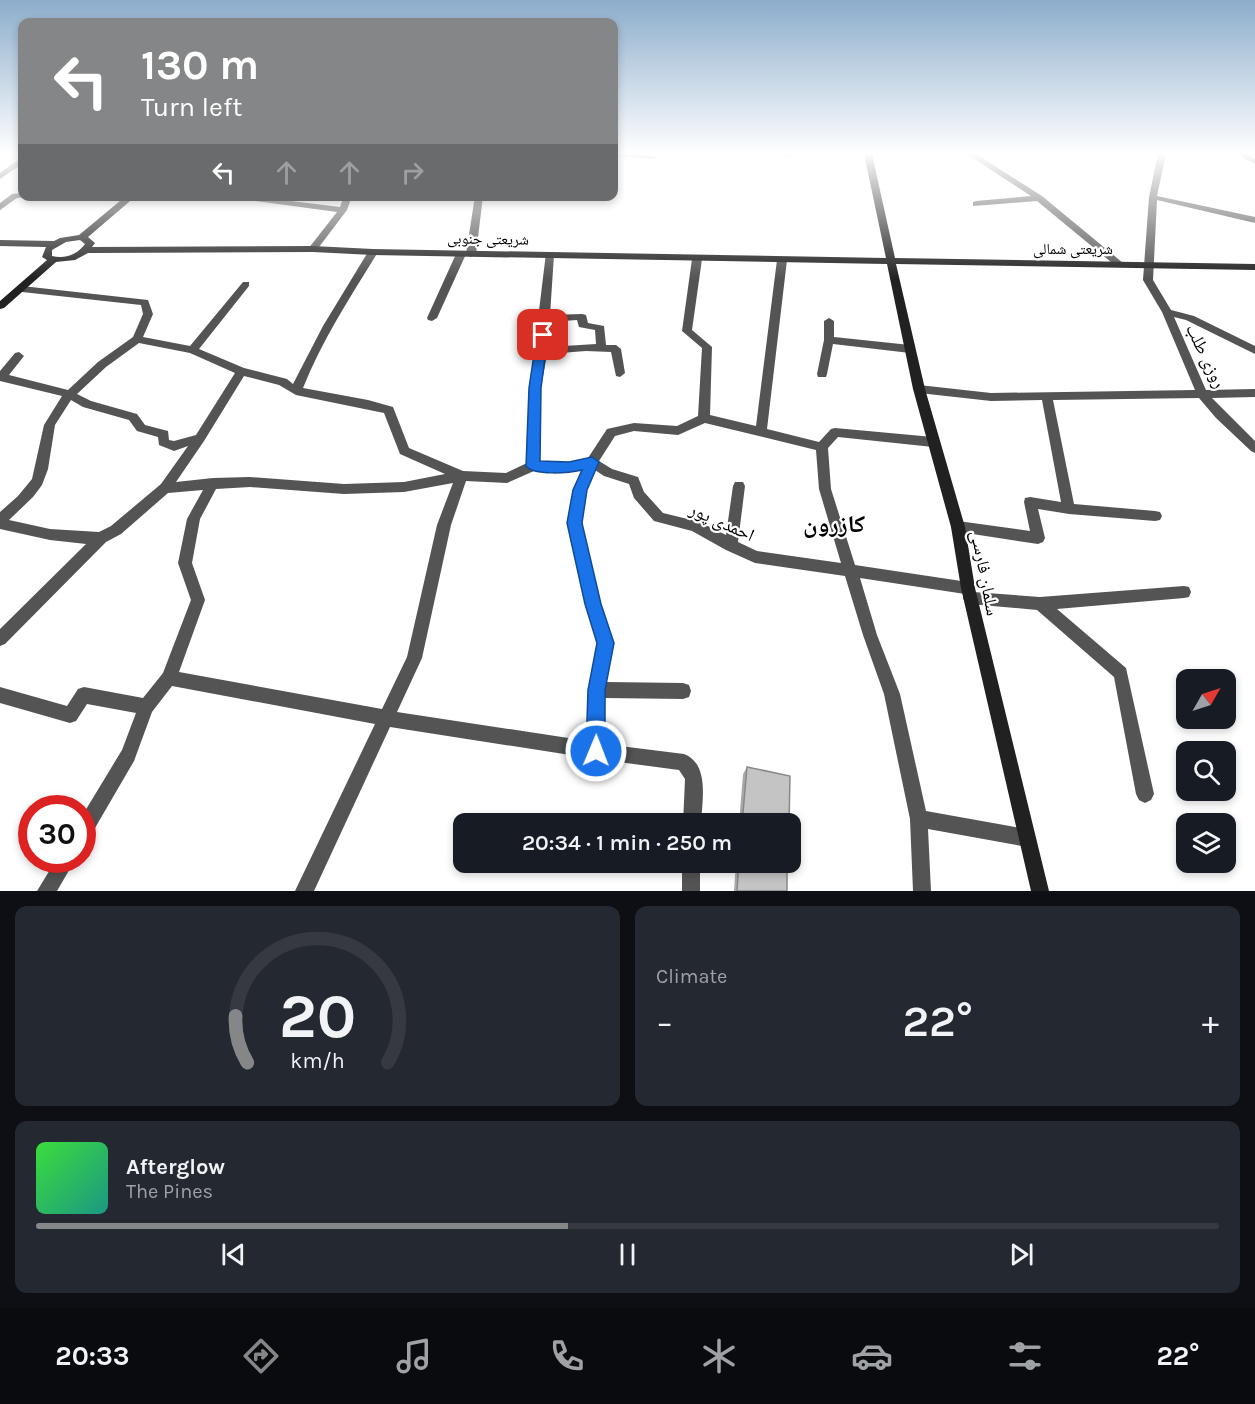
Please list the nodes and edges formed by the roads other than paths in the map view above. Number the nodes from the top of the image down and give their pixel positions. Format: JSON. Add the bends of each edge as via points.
{"nodes":[{"id":1,"x":18,"y":196,"type":"edge"},
{"id":2,"x":876,"y":196,"type":"edge"},
{"id":3,"x":1035,"y":196,"type":"edge"},
{"id":4,"x":1153,"y":197,"type":"joint"},
{"id":5,"x":1039,"y":198,"type":"junction"},
{"id":6,"x":126,"y":201,"type":"edge"},
{"id":7,"x":266,"y":201,"type":"edge"},
{"id":8,"x":346,"y":201,"type":"edge"},
{"id":9,"x":478,"y":201,"type":"edge"},
{"id":10,"x":976,"y":204,"type":"dead end"},
{"id":11,"x":0,"y":207,"type":"edge"},
{"id":12,"x":343,"y":210,"type":"junction"},
{"id":13,"x":1255,"y":220,"type":"edge"},
{"id":14,"x":82,"y":237,"type":"junction"},
{"id":15,"x":0,"y":243,"type":"edge"},
{"id":16,"x":54,"y":244,"type":"junction"},
{"id":17,"x":313,"y":249,"type":"junction"},
{"id":18,"x":86,"y":250,"type":"junction"},
{"id":19,"x":373,"y":252,"type":"junction"},
{"id":20,"x":466,"y":254,"type":"junction"},
{"id":21,"x":549,"y":255,"type":"junction"},
{"id":22,"x":697,"y":259,"type":"junction"},
{"id":23,"x":53,"y":260,"type":"junction"},
{"id":24,"x":782,"y":260,"type":"junction"},
{"id":25,"x":890,"y":263,"type":"junction"},
{"id":26,"x":1120,"y":265,"type":"junction"},
{"id":27,"x":1149,"y":266,"type":"junction"},
{"id":28,"x":1255,"y":267,"type":"edge"},
{"id":29,"x":246,"y":284,"type":"dead end"},
{"id":30,"x":22,"y":288,"type":"junction"},
{"id":31,"x":0,"y":306,"type":"edge"},
{"id":32,"x":1167,"y":312,"type":"junction"},
{"id":33,"x":432,"y":318,"type":"dead end"},
{"id":34,"x":543,"y":319,"type":"junction"},
{"id":35,"x":829,"y":321,"type":"dead end"},
{"id":36,"x":137,"y":339,"type":"junction"},
{"id":37,"x":830,"y":340,"type":"junction"},
{"id":38,"x":601,"y":348,"type":"junction"},
{"id":39,"x":910,"y":349,"type":"junction"},
{"id":40,"x":192,"y":350,"type":"junction"},
{"id":41,"x":1255,"y":350,"type":"edge"},
{"id":42,"x":542,"y":351,"type":"junction"},
{"id":43,"x":19,"y":356,"type":"dead end"},
{"id":44,"x":241,"y":370,"type":"junction"},
{"id":45,"x":620,"y":373,"type":"dead end"},
{"id":46,"x":822,"y":374,"type":"dead end"},
{"id":47,"x":0,"y":377,"type":"edge"},
{"id":48,"x":919,"y":389,"type":"junction"},
{"id":49,"x":296,"y":391,"type":"junction"},
{"id":50,"x":1255,"y":393,"type":"edge"},
{"id":51,"x":69,"y":394,"type":"junction"},
{"id":52,"x":1202,"y":394,"type":"junction"},
{"id":53,"x":1047,"y":397,"type":"junction"},
{"id":54,"x":704,"y":418,"type":"junction"},
{"id":55,"x":761,"y":432,"type":"junction"},
{"id":56,"x":200,"y":438,"type":"junction"},
{"id":57,"x":933,"y":442,"type":"junction"},
{"id":58,"x":822,"y":447,"type":"junction"},
{"id":59,"x":1255,"y":448,"type":"edge"},
{"id":60,"x":592,"y":462,"type":"junction"},
{"id":61,"x":533,"y":466,"type":"junction"},
{"id":62,"x":462,"y":476,"type":"junction"},
{"id":63,"x":213,"y":483,"type":"junction"},
{"id":64,"x":738,"y":486,"type":"dead end"},
{"id":65,"x":165,"y":488,"type":"junction"},
{"id":66,"x":1069,"y":509,"type":"junction"},
{"id":67,"x":1155,"y":516,"type":"dead end"},
{"id":68,"x":0,"y":521,"type":"edge"},
{"id":69,"x":958,"y":527,"type":"junction"},
{"id":70,"x":101,"y":538,"type":"junction"},
{"id":71,"x":731,"y":546,"type":"junction"},
{"id":72,"x":851,"y":573,"type":"junction"},
{"id":73,"x":1184,"y":592,"type":"dead end"},
{"id":74,"x":969,"y":593,"type":"junction"},
{"id":75,"x":1040,"y":604,"type":"junction"},
{"id":76,"x":0,"y":639,"type":"edge"},
{"id":77,"x":169,"y":678,"type":"junction"},
{"id":78,"x":597,"y":690,"type":"junction"},
{"id":79,"x":683,"y":692,"type":"dead end"},
{"id":80,"x":0,"y":695,"type":"edge"},
{"id":81,"x":146,"y":707,"type":"junction"},
{"id":82,"x":386,"y":718,"type":"junction"},
{"id":83,"x":596,"y":751,"type":"junction"},
{"id":84,"x":1145,"y":794,"type":"dead end"},
{"id":85,"x":96,"y":810,"type":"edge"},
{"id":86,"x":693,"y":813,"type":"edge"},
{"id":87,"x":919,"y":819,"type":"junction"},
{"id":88,"x":1027,"y":838,"type":"junction"},
{"id":89,"x":58,"y":873,"type":"edge"},
{"id":90,"x":691,"y":873,"type":"edge"},
{"id":91,"x":46,"y":891,"type":"edge"},
{"id":92,"x":304,"y":891,"type":"edge"},
{"id":93,"x":691,"y":891,"type":"edge"},
{"id":94,"x":922,"y":891,"type":"edge"},
{"id":95,"x":1040,"y":891,"type":"edge"}],
"edges":[{"from":1,"to":11,"type":"street"},
{"from":2,"to":25,"type":"main road","name":"سلمان فارسی"},
{"from":3,"to":5,"type":"street"},
{"from":4,"to":13,"type":"street"},
{"from":4,"to":27,"type":"street","name":"روزی طلب"},
{"from":5,"to":10,"type":"street"},
{"from":5,"to":26,"type":"street"},
{"from":6,"to":14,"type":"main road"},
{"from":7,"to":12,"type":"street"},
{"from":8,"to":12,"type":"street"},
{"from":9,"to":20,"type":"street"},
{"from":12,"to":17,"type":"street"},
{"from":14,"to":16,"type":"main road"},
{"from":14,"to":18,"type":"main road","via":[[90,243]]},
{"from":15,"to":16,"type":"main road"},
{"from":16,"to":23,"type":"main road","via":[[46,254]]},
{"from":17,"to":18,"type":"main road","name":"شریعتی جنوبی"},
{"from":17,"to":19,"type":"main road","name":"شریعتی جنوبی"},
{"from":18,"to":23,"type":"main road","name":"شریعتی جنوبی","via":[[71,258]]},
{"from":19,"to":20,"type":"main road","name":"شریعتی جنوبی"},
{"from":19,"to":49,"type":"street","via":[[328,326]]},
{"from":20,"to":21,"type":"main road","name":"شریعتی جنوبی"},
{"from":20,"to":33,"type":"street"},
{"from":21,"to":22,"type":"main road","name":"شریعتی جنوبی"},
{"from":21,"to":34,"type":"street"},
{"from":22,"to":24,"type":"main road","name":"شریعتی جنوبی"},
{"from":22,"to":54,"type":"street","via":[[687,331],[707,347]]},
{"from":23,"to":30,"type":"main road"},
{"from":24,"to":25,"type":"main road","name":"شریعتی جنوبی"},
{"from":24,"to":55,"type":"street"},
{"from":25,"to":26,"type":"main road","name":"شریعتی شمالی"},
{"from":25,"to":39,"type":"main road","name":"سلمان فارسی"},
{"from":26,"to":27,"type":"main road","name":"شریعتی شمالی"},
{"from":27,"to":28,"type":"main road","name":"شریعتی شمالی"},
{"from":27,"to":32,"type":"street","name":"روزی طلب","via":[[1148,279]]},
{"from":29,"to":40,"type":"street"},
{"from":30,"to":31,"type":"main road"},
{"from":30,"to":36,"type":"street","via":[[145,302],[148,314]]},
{"from":32,"to":41,"type":"street","via":[[1190,318]]},
{"from":32,"to":52,"type":"street","name":"روزی طلب"},
{"from":34,"to":38,"type":"street","via":[[582,317],[583,325],[600,328]]},
{"from":34,"to":42,"type":"street"},
{"from":35,"to":37,"type":"street"},
{"from":36,"to":40,"type":"street"},
{"from":36,"to":51,"type":"street"},
{"from":37,"to":39,"type":"street"},
{"from":37,"to":46,"type":"street"},
{"from":38,"to":42,"type":"street"},
{"from":38,"to":45,"type":"street","via":[[616,350]]},
{"from":39,"to":48,"type":"main road","name":"سلمان فارسی"},
{"from":40,"to":44,"type":"street"},
{"from":42,"to":61,"type":"street","via":[[535,388]]},
{"from":43,"to":47,"type":"street"},
{"from":44,"to":49,"type":"street","via":[[283,382]]},
{"from":44,"to":56,"type":"street"},
{"from":47,"to":51,"type":"street"},
{"from":48,"to":53,"type":"street","via":[[991,397]]},
{"from":48,"to":57,"type":"main road","name":"سلمان فارسی"},
{"from":49,"to":62,"type":"street","via":[[388,410],[404,451]]},
{"from":50,"to":52,"type":"street"},
{"from":51,"to":56,"type":"street","via":[[87,404],[133,417],[141,428],[164,434],[164,442],[174,446]]},
{"from":51,"to":68,"type":"street","via":[[52,419],[43,445],[40,478]]},
{"from":52,"to":53,"type":"street"},
{"from":52,"to":59,"type":"street","name":"روزی طلب"},
{"from":53,"to":66,"type":"street"},
{"from":54,"to":55,"type":"street"},
{"from":54,"to":60,"type":"street","via":[[678,431],[634,428],[611,432]]},
{"from":55,"to":58,"type":"street"},
{"from":56,"to":65,"type":"street"},
{"from":57,"to":58,"type":"street","via":[[836,432]]},
{"from":57,"to":69,"type":"main road","name":"سلمان فارسی"},
{"from":58,"to":72,"type":"street","via":[[825,489]]},
{"from":60,"to":61,"type":"street","via":[[569,467]]},
{"from":60,"to":71,"type":"street","name":"احمدی پور","via":[[608,473],[634,481],[638,494],[659,517],[695,526]]},
{"from":60,"to":78,"type":"street","via":[[580,490],[574,523],[606,643]]},
{"from":61,"to":62,"type":"street","via":[[507,478]]},
{"from":62,"to":63,"type":"street","via":[[404,487],[344,489]]},
{"from":62,"to":82,"type":"street","via":[[444,525],[414,658]]},
{"from":63,"to":65,"type":"street"},
{"from":63,"to":77,"type":"street","via":[[194,519],[185,563],[198,600]]},
{"from":64,"to":71,"type":"street"},
{"from":65,"to":70,"type":"street"},
{"from":66,"to":67,"type":"street"},
{"from":66,"to":69,"type":"street","via":[[1030,502],[1038,538]]},
{"from":68,"to":70,"type":"street","via":[[23,530],[72,539]]},
{"from":69,"to":74,"type":"main road","name":"سلمان فارسی"},
{"from":70,"to":76,"type":"street"},
{"from":71,"to":72,"type":"street","name":"احمدی پور","via":[[755,557]]},
{"from":72,"to":74,"type":"street","name":"احمدی پور"},
{"from":72,"to":87,"type":"street","via":[[892,694]]},
{"from":73,"to":75,"type":"street","name":"احمدی پور"},
{"from":74,"to":75,"type":"street","name":"احمدی پور"},
{"from":74,"to":88,"type":"main road","name":"سلمان فارسی"},
{"from":75,"to":84,"type":"street","via":[[1121,673]]},
{"from":77,"to":81,"type":"street"},
{"from":77,"to":82,"type":"street"},
{"from":78,"to":79,"type":"street"},
{"from":78,"to":83,"type":"street"},
{"from":80,"to":81,"type":"street","via":[[70,715],[84,695]]},
{"from":81,"to":85,"type":"street","via":[[128,755]]},
{"from":82,"to":83,"type":"street"},
{"from":82,"to":92,"type":"street"},
{"from":83,"to":86,"type":"street","via":[[684,762],[694,777]]},
{"from":87,"to":88,"type":"street"},
{"from":87,"to":94,"type":"street"},
{"from":88,"to":95,"type":"main road","name":"سلمان فارسی"},
{"from":89,"to":91,"type":"street"},
{"from":90,"to":93,"type":"street"}]}
